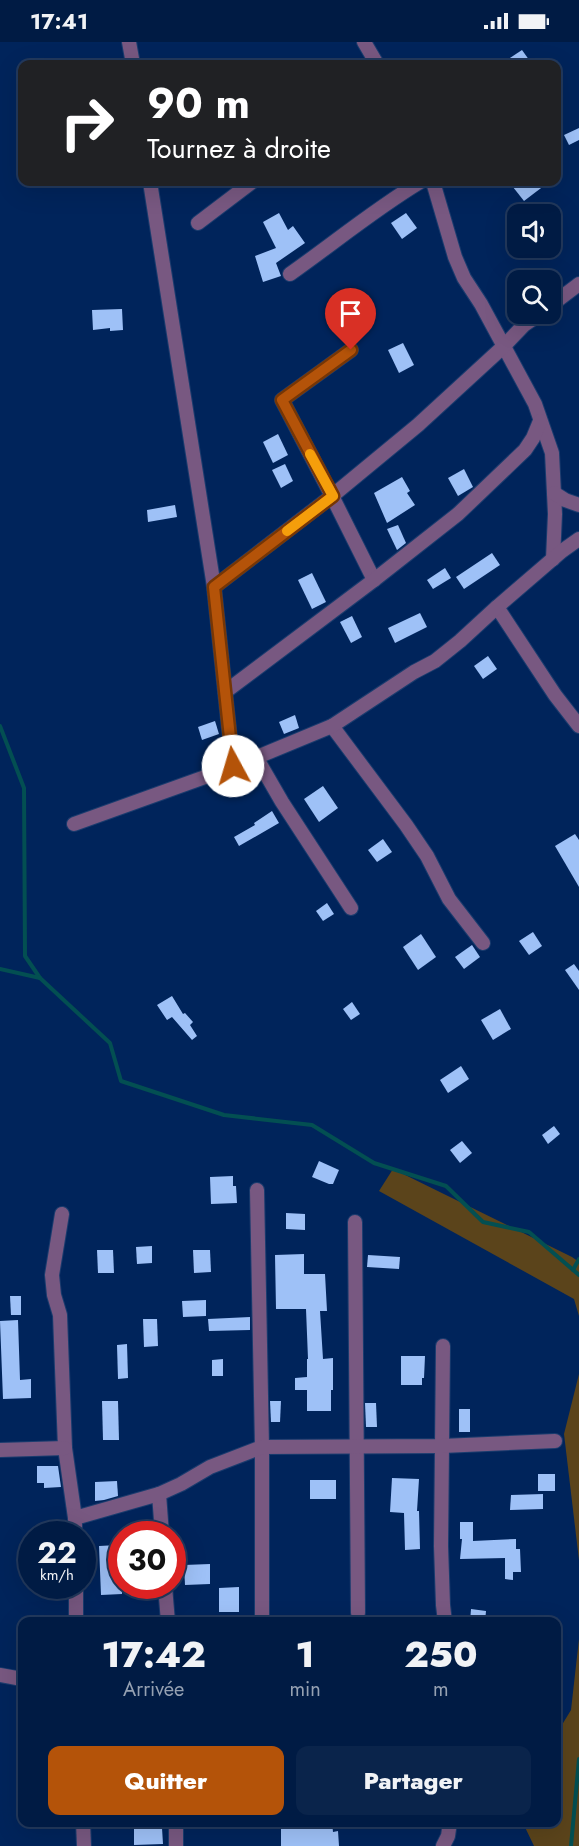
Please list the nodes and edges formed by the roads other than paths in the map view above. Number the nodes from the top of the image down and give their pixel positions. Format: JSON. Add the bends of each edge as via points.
{"nodes":[{"id":1,"x":129,"y":42,"type":"edge"},
{"id":2,"x":364,"y":42,"type":"edge"},
{"id":3,"x":132,"y":60,"type":"edge"},
{"id":4,"x":375,"y":60,"type":"edge"},
{"id":5,"x":151,"y":186,"type":"edge"},
{"id":6,"x":247,"y":186,"type":"edge"},
{"id":7,"x":413,"y":186,"type":"edge"},
{"id":8,"x":434,"y":186,"type":"edge"},
{"id":9,"x":198,"y":224,"type":"dead end"},
{"id":10,"x":290,"y":274,"type":"dead end"},
{"id":11,"x":579,"y":284,"type":"edge"},
{"id":12,"x":561,"y":298,"type":"edge"},
{"id":13,"x":525,"y":324,"type":"edge"},
{"id":14,"x":503,"y":347,"type":"junction"},
{"id":15,"x":351,"y":350,"type":"dead end"},
{"id":16,"x":540,"y":421,"type":"junction"},
{"id":17,"x":554,"y":493,"type":"junction"},
{"id":18,"x":333,"y":496,"type":"junction"},
{"id":19,"x":579,"y":505,"type":"edge"},
{"id":20,"x":579,"y":539,"type":"edge"},
{"id":21,"x":553,"y":559,"type":"junction"},
{"id":22,"x":374,"y":580,"type":"junction"},
{"id":23,"x":214,"y":587,"type":"junction"},
{"id":24,"x":497,"y":607,"type":"junction"},
{"id":25,"x":225,"y":692,"type":"junction"},
{"id":26,"x":332,"y":726,"type":"junction"},
{"id":27,"x":579,"y":726,"type":"edge"},
{"id":28,"x":256,"y":757,"type":"junction"},
{"id":29,"x":233,"y":766,"type":"junction"},
{"id":30,"x":74,"y":824,"type":"dead end"},
{"id":31,"x":351,"y":908,"type":"dead end"},
{"id":32,"x":483,"y":943,"type":"dead end"},
{"id":33,"x":257,"y":1190,"type":"dead end"},
{"id":34,"x":62,"y":1214,"type":"dead end"},
{"id":35,"x":355,"y":1222,"type":"dead end"},
{"id":36,"x":442,"y":1346,"type":"dead end"},
{"id":37,"x":555,"y":1441,"type":"dead end"},
{"id":38,"x":441,"y":1446,"type":"junction"},
{"id":39,"x":262,"y":1447,"type":"junction"},
{"id":40,"x":356,"y":1447,"type":"junction"},
{"id":41,"x":65,"y":1448,"type":"junction"},
{"id":42,"x":0,"y":1450,"type":"edge"},
{"id":43,"x":159,"y":1494,"type":"junction"},
{"id":44,"x":75,"y":1518,"type":"joint"},
{"id":45,"x":161,"y":1521,"type":"edge"},
{"id":46,"x":76,"y":1599,"type":"edge"},
{"id":47,"x":166,"y":1599,"type":"edge"},
{"id":48,"x":358,"y":1613,"type":"dead end"},
{"id":49,"x":76,"y":1617,"type":"edge"},
{"id":50,"x":168,"y":1617,"type":"edge"},
{"id":51,"x":262,"y":1617,"type":"edge"},
{"id":52,"x":444,"y":1617,"type":"edge"},
{"id":53,"x":0,"y":1675,"type":"edge"},
{"id":54,"x":18,"y":1677,"type":"edge"},
{"id":55,"x":83,"y":1827,"type":"edge"},
{"id":56,"x":176,"y":1827,"type":"edge"},
{"id":57,"x":449,"y":1827,"type":"edge"},
{"id":58,"x":84,"y":1846,"type":"edge"},
{"id":59,"x":176,"y":1846,"type":"edge"},
{"id":60,"x":443,"y":1846,"type":"edge"}],
"edges":[{"from":1,"to":3,"type":"street"},
{"from":2,"to":4,"type":"street"},
{"from":5,"to":23,"type":"street"},
{"from":6,"to":9,"type":"street"},
{"from":7,"to":10,"type":"street"},
{"from":8,"to":14,"type":"street","via":[[455,257]]},
{"from":11,"to":12,"type":"street"},
{"from":13,"to":14,"type":"street"},
{"from":14,"to":16,"type":"street","via":[[535,404]]},
{"from":14,"to":18,"type":"street"},
{"from":15,"to":18,"type":"street","via":[[282,400]]},
{"from":16,"to":17,"type":"street","via":[[552,453]]},
{"from":16,"to":22,"type":"street","via":[[525,450],[458,514]]},
{"from":17,"to":19,"type":"street"},
{"from":17,"to":21,"type":"street"},
{"from":18,"to":22,"type":"street"},
{"from":18,"to":23,"type":"street"},
{"from":20,"to":21,"type":"street"},
{"from":21,"to":24,"type":"street"},
{"from":22,"to":25,"type":"street"},
{"from":23,"to":25,"type":"street"},
{"from":24,"to":26,"type":"street","via":[[435,661]]},
{"from":24,"to":27,"type":"street"},
{"from":25,"to":29,"type":"street"},
{"from":26,"to":28,"type":"street"},
{"from":26,"to":32,"type":"street","via":[[406,825],[449,899]]},
{"from":28,"to":29,"type":"street"},
{"from":28,"to":31,"type":"street"},
{"from":29,"to":30,"type":"street"},
{"from":33,"to":39,"type":"street"},
{"from":34,"to":41,"type":"street","via":[[52,1275],[61,1325]]},
{"from":35,"to":40,"type":"street"},
{"from":36,"to":38,"type":"street"},
{"from":37,"to":38,"type":"street"},
{"from":38,"to":40,"type":"street"},
{"from":38,"to":52,"type":"street"},
{"from":39,"to":40,"type":"street"},
{"from":39,"to":43,"type":"street","via":[[210,1467]]},
{"from":39,"to":51,"type":"street"},
{"from":40,"to":48,"type":"street"},
{"from":41,"to":42,"type":"street"},
{"from":41,"to":44,"type":"street"},
{"from":43,"to":44,"type":"street"},
{"from":43,"to":45,"type":"street"},
{"from":46,"to":49,"type":"street"},
{"from":47,"to":50,"type":"street"},
{"from":53,"to":54,"type":"street"},
{"from":55,"to":58,"type":"street"},
{"from":56,"to":59,"type":"street"},
{"from":57,"to":60,"type":"street"}]}
